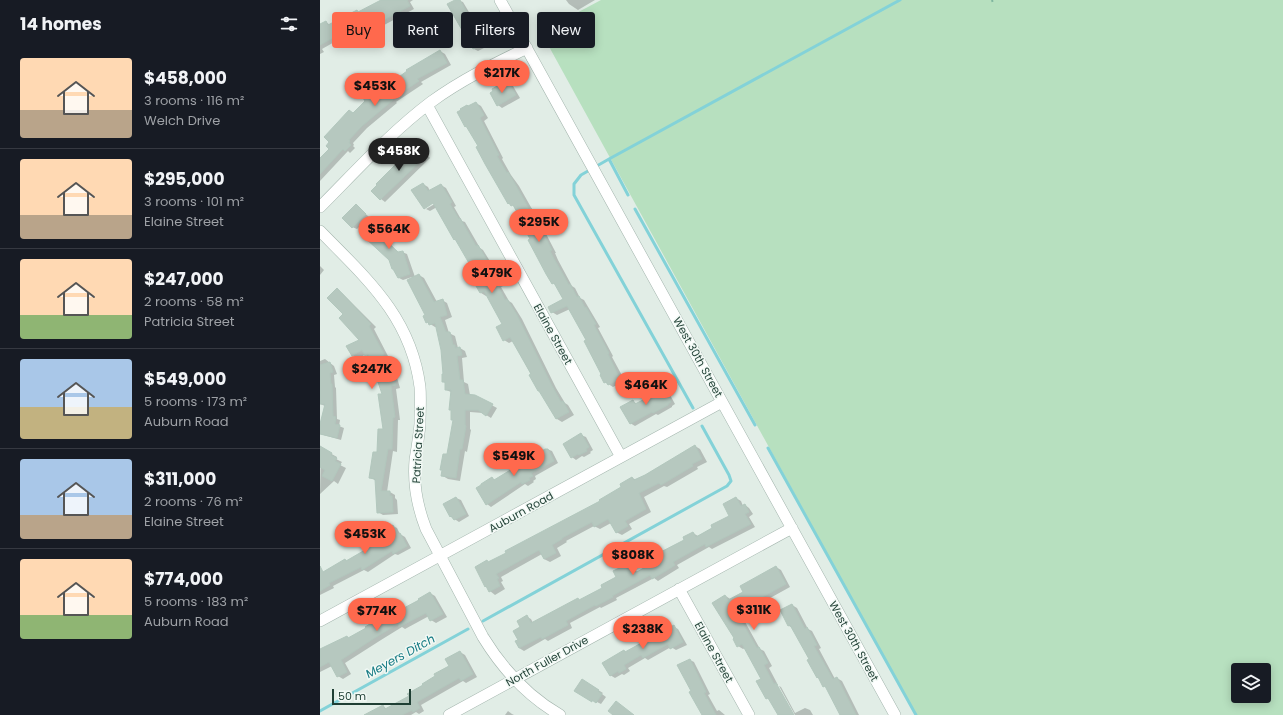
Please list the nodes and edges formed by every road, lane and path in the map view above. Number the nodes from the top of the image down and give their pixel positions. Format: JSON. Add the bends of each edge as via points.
{"nodes":[{"id":1,"x":500,"y":0,"type":"edge"},
{"id":2,"x":507,"y":12,"type":"edge"},
{"id":3,"x":527,"y":48,"type":"joint"},
{"id":4,"x":427,"y":105,"type":"junction"},
{"id":5,"x":320,"y":207,"type":"edge"},
{"id":6,"x":320,"y":232,"type":"edge"},
{"id":7,"x":722,"y":402,"type":"junction"},
{"id":8,"x":621,"y":457,"type":"junction"},
{"id":9,"x":792,"y":528,"type":"junction"},
{"id":10,"x":440,"y":556,"type":"junction"},
{"id":11,"x":679,"y":589,"type":"junction"},
{"id":12,"x":320,"y":621,"type":"edge"},
{"id":13,"x":514,"y":679,"type":"junction"},
{"id":14,"x":449,"y":715,"type":"edge"},
{"id":15,"x":560,"y":715,"type":"edge"},
{"id":16,"x":749,"y":715,"type":"edge"},
{"id":17,"x":895,"y":715,"type":"edge"}],
"edges":[{"from":1,"to":2,"type":"street","name":"West 30th Street"},
{"from":3,"to":4,"type":"street","via":[[467,78]]},
{"from":3,"to":7,"type":"street","name":"West 30th Street"},
{"from":4,"to":5,"type":"street","via":[[389,137]]},
{"from":4,"to":8,"type":"street","name":"Elaine Street"},
{"from":6,"to":10,"type":"street","name":"Patricia Street","via":[[382,296],[400,324],[410,346],[417,369],[420,398],[416,492],[426,529]]},
{"from":7,"to":8,"type":"street","name":"Auburn Road"},
{"from":7,"to":9,"type":"street","name":"West 30th Street"},
{"from":8,"to":10,"type":"street","name":"Auburn Road"},
{"from":9,"to":11,"type":"street","name":"North Fuller Drive"},
{"from":9,"to":17,"type":"street","name":"West 30th Street"},
{"from":10,"to":12,"type":"street","name":"Auburn Road"},
{"from":10,"to":13,"type":"street","name":"Patricia Street","via":[[485,641]]},
{"from":11,"to":13,"type":"street","name":"North Fuller Drive"},
{"from":11,"to":16,"type":"street","name":"Elaine Street"},
{"from":13,"to":14,"type":"street","name":"North Fuller Drive"},
{"from":13,"to":15,"type":"street","name":"Patricia Street","via":[[533,697]]}]}
